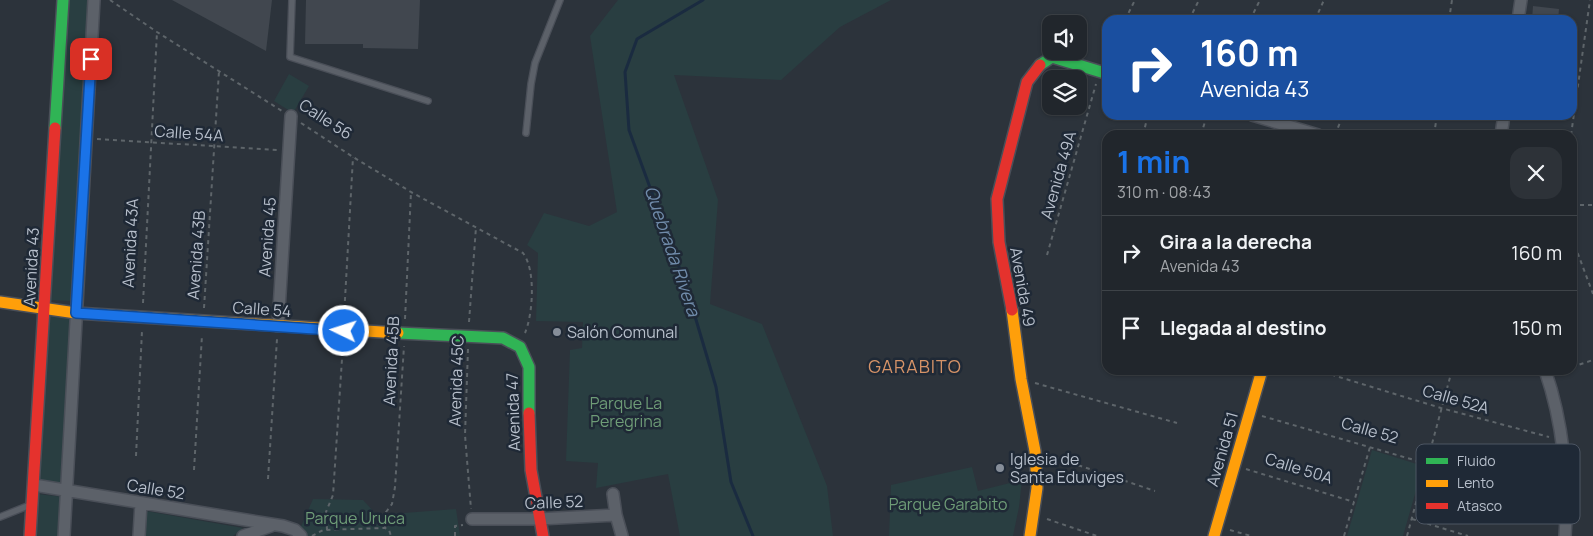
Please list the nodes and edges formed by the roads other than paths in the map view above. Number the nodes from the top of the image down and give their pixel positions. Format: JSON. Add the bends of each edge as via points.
{"nodes":[{"id":1,"x":63,"y":0,"type":"edge"},
{"id":2,"x":94,"y":0,"type":"edge"},
{"id":3,"x":292,"y":0,"type":"edge"},
{"id":4,"x":560,"y":0,"type":"edge"},
{"id":5,"x":1520,"y":0,"type":"edge"},
{"id":6,"x":1518,"y":15,"type":"edge"},
{"id":7,"x":1102,"y":73,"type":"edge"},
{"id":8,"x":428,"y":101,"type":"dead end"},
{"id":9,"x":291,"y":116,"type":"road end"},
{"id":10,"x":1268,"y":120,"type":"edge"},
{"id":11,"x":1302,"y":130,"type":"edge"},
{"id":12,"x":526,"y":133,"type":"dead end"},
{"id":13,"x":0,"y":302,"type":"edge"},
{"id":14,"x":44,"y":309,"type":"junction"},
{"id":15,"x":76,"y":313,"type":"junction"},
{"id":16,"x":278,"y":326,"type":"junction"},
{"id":17,"x":520,"y":347,"type":"joint"},
{"id":18,"x":1260,"y":375,"type":"edge"},
{"id":19,"x":1546,"y":375,"type":"edge"},
{"id":20,"x":1561,"y":444,"type":"edge"},
{"id":21,"x":34,"y":485,"type":"junction"},
{"id":22,"x":67,"y":492,"type":"junction"},
{"id":23,"x":612,"y":494,"type":"dead end"},
{"id":24,"x":141,"y":503,"type":"junction"},
{"id":25,"x":32,"y":504,"type":"junction"},
{"id":26,"x":616,"y":515,"type":"junction"},
{"id":27,"x":0,"y":517,"type":"edge"},
{"id":28,"x":539,"y":519,"type":"junction"},
{"id":29,"x":472,"y":522,"type":"road end"},
{"id":30,"x":272,"y":525,"type":"junction"},
{"id":31,"x":1215,"y":531,"type":"edge"},
{"id":32,"x":30,"y":536,"type":"edge"},
{"id":33,"x":64,"y":536,"type":"edge"},
{"id":34,"x":139,"y":536,"type":"edge"},
{"id":35,"x":243,"y":536,"type":"edge"},
{"id":36,"x":301,"y":536,"type":"edge"},
{"id":37,"x":543,"y":536,"type":"edge"},
{"id":38,"x":622,"y":536,"type":"edge"},
{"id":39,"x":1030,"y":536,"type":"edge"}],
"edges":[{"from":1,"to":14,"type":"street","name":"Avenida 43"},
{"from":2,"to":15,"type":"street"},
{"from":3,"to":8,"type":"lane","via":[[290,57]]},
{"from":4,"to":12,"type":"lane","via":[[535,63]]},
{"from":5,"to":6,"type":"street"},
{"from":7,"to":39,"type":"street","name":"Avenida 49","via":[[1052,57],[1037,67],[1028,82],[997,199],[999,242],[1035,451],[1037,488]]},
{"from":9,"to":16,"type":"street","name":"Avenida 45"},
{"from":10,"to":11,"type":"street"},
{"from":13,"to":14,"type":"street","name":"Calle 54"},
{"from":14,"to":15,"type":"street","name":"Calle 54"},
{"from":14,"to":21,"type":"street","name":"Avenida 43"},
{"from":15,"to":16,"type":"street","name":"Calle 54"},
{"from":15,"to":22,"type":"street"},
{"from":16,"to":17,"type":"street","name":"Calle 54","via":[[503,338]]},
{"from":17,"to":28,"type":"street","name":"Avenida 47","via":[[529,367],[531,470]]},
{"from":18,"to":31,"type":"street","name":"Avenida 51"},
{"from":19,"to":20,"type":"street"},
{"from":21,"to":22,"type":"street","name":"Calle 52"},
{"from":21,"to":25,"type":"street","name":"Avenida 43"},
{"from":22,"to":24,"type":"street","name":"Calle 52"},
{"from":22,"to":33,"type":"street"},
{"from":23,"to":26,"type":"street"},
{"from":24,"to":30,"type":"street","name":"Calle 52"},
{"from":24,"to":34,"type":"street"},
{"from":25,"to":27,"type":"lane"},
{"from":25,"to":32,"type":"street","name":"Avenida 43"},
{"from":26,"to":28,"type":"street","name":"Calle 52"},
{"from":26,"to":38,"type":"street"},
{"from":28,"to":29,"type":"street","name":"Calle 52"},
{"from":28,"to":37,"type":"street","name":"Avenida 47"},
{"from":30,"to":35,"type":"street"},
{"from":30,"to":36,"type":"street","name":"Calle 52","via":[[295,530]]}]}
